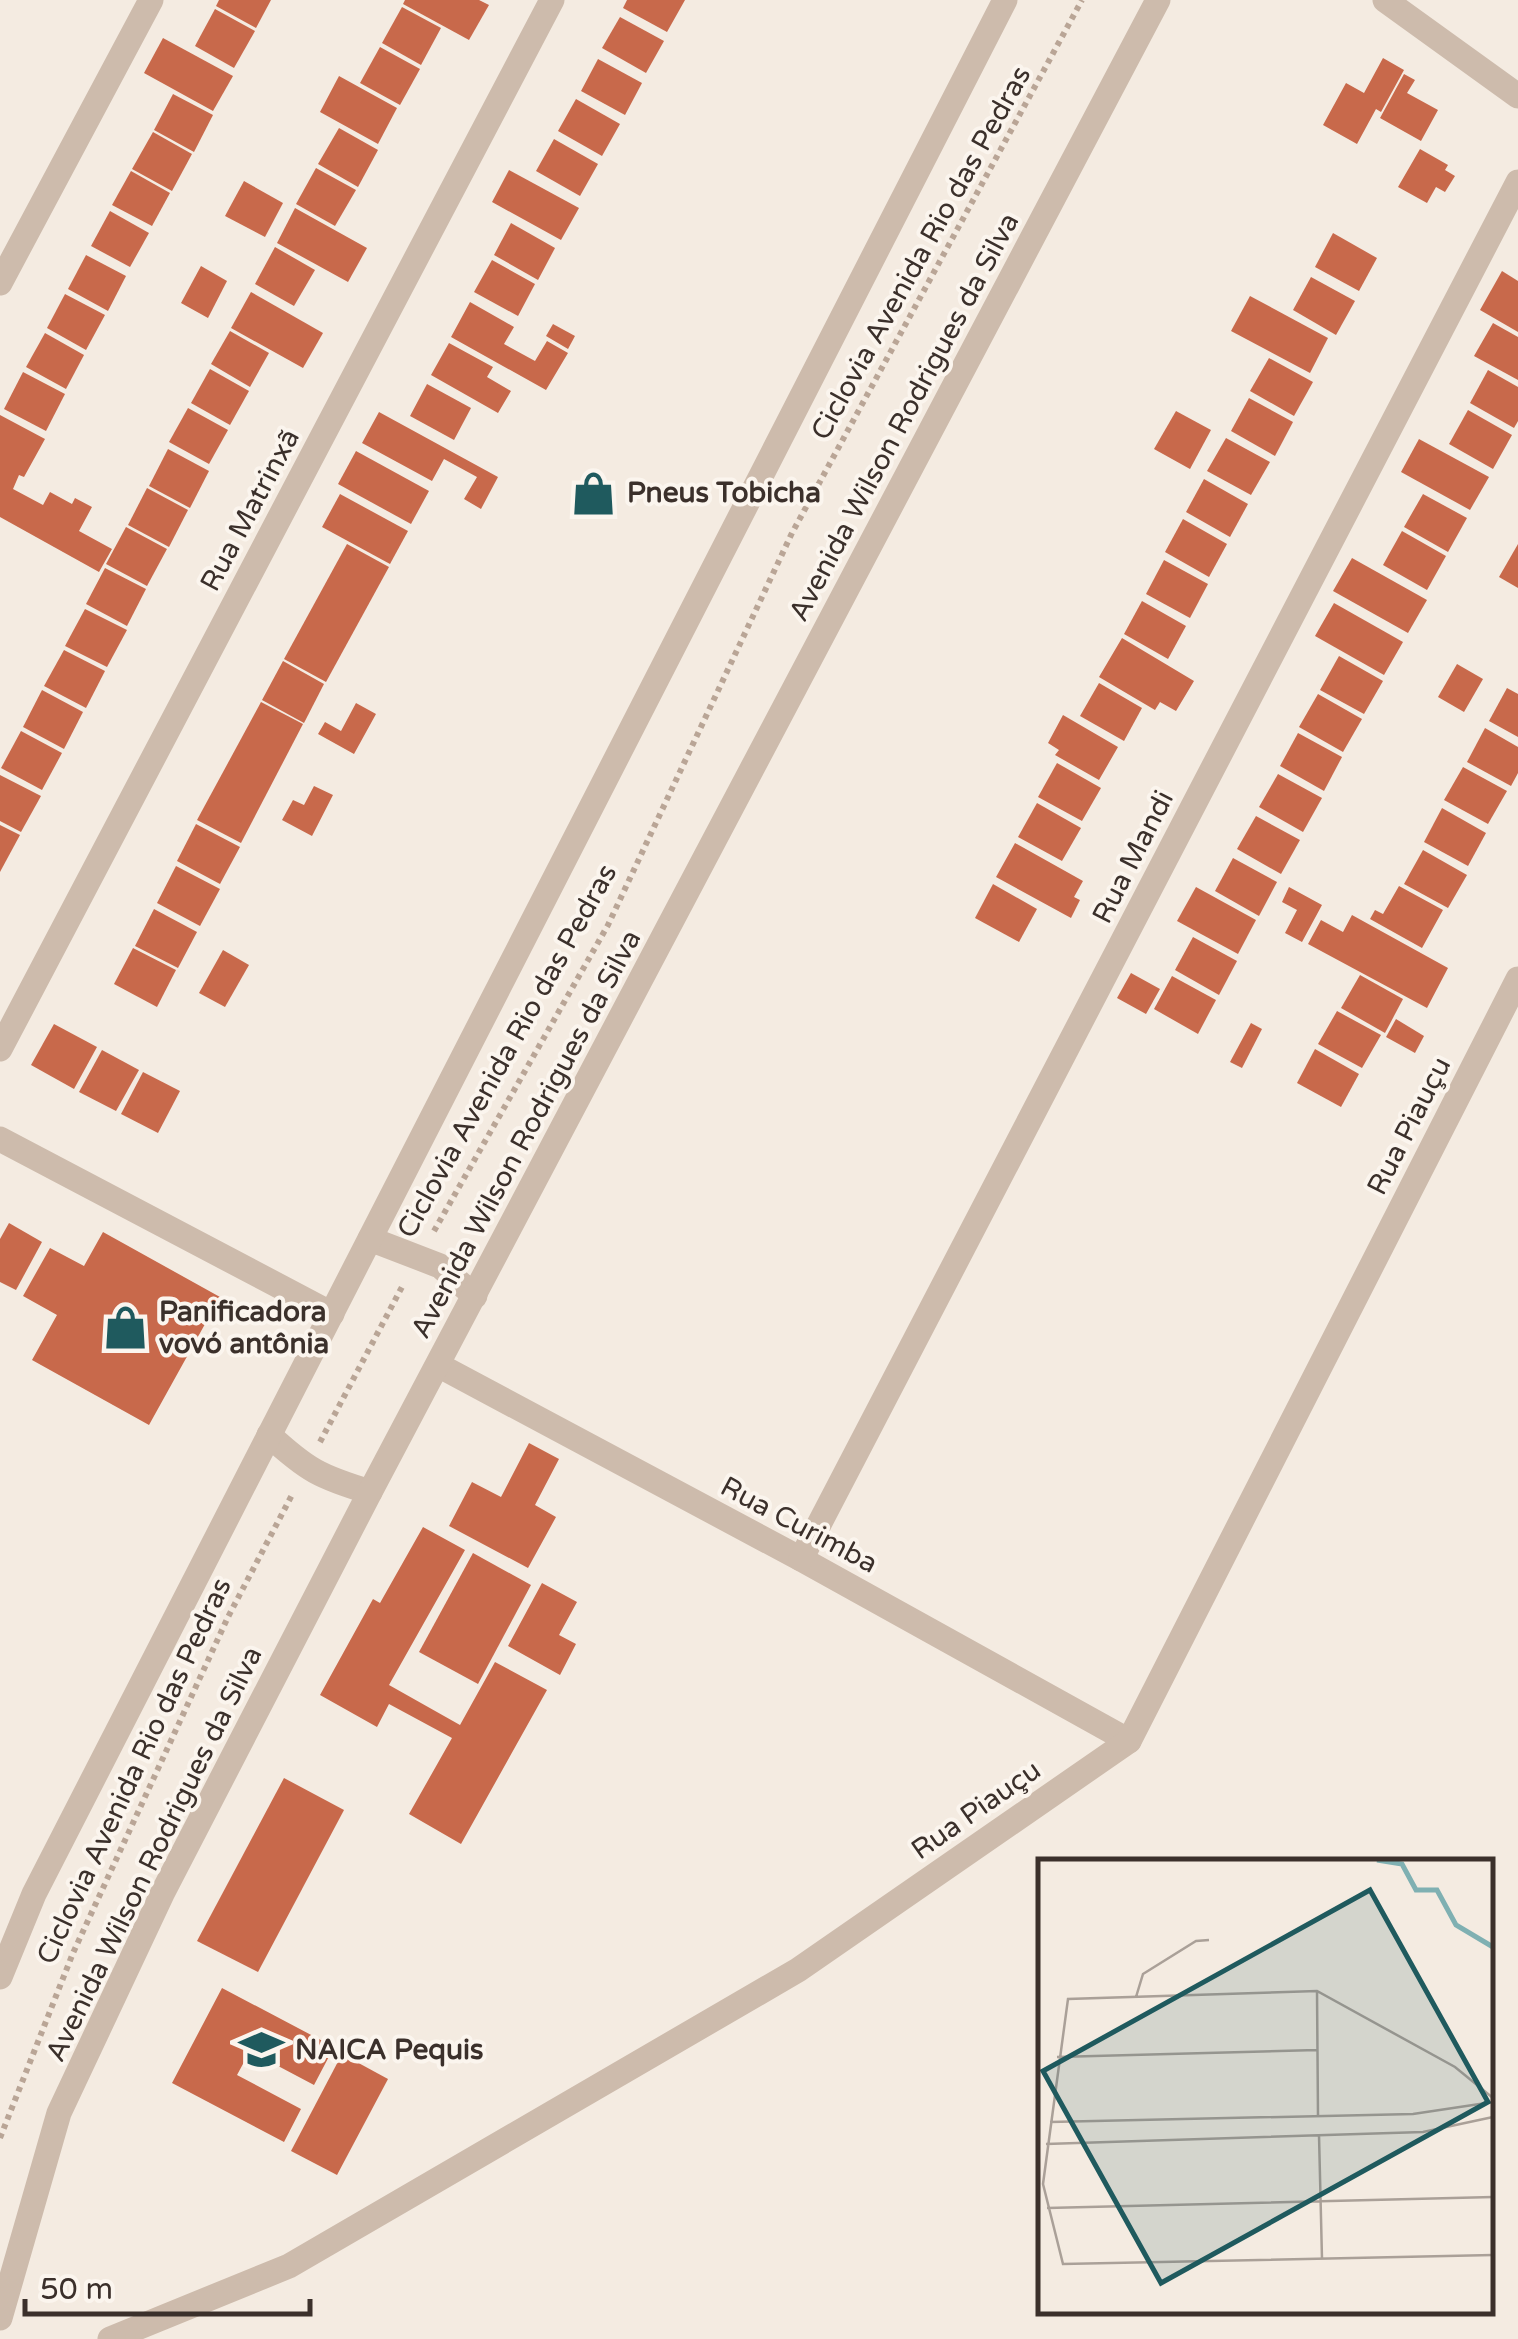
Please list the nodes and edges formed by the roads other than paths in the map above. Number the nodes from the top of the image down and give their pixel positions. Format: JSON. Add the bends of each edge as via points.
{"nodes":[{"id":1,"x":151,"y":0,"type":"edge"},
{"id":2,"x":552,"y":0,"type":"edge"},
{"id":3,"x":1004,"y":0,"type":"edge"},
{"id":4,"x":1158,"y":0,"type":"edge"},
{"id":5,"x":1385,"y":0,"type":"edge"},
{"id":6,"x":1518,"y":96,"type":"edge"},
{"id":7,"x":1518,"y":182,"type":"edge"},
{"id":8,"x":0,"y":283,"type":"edge"},
{"id":9,"x":1518,"y":979,"type":"edge"},
{"id":10,"x":0,"y":1048,"type":"edge"},
{"id":11,"x":0,"y":1139,"type":"edge"},
{"id":12,"x":370,"y":1239,"type":"junction"},
{"id":13,"x":475,"y":1296,"type":"junction"},
{"id":14,"x":332,"y":1314,"type":"junction"},
{"id":15,"x":438,"y":1365,"type":"junction"},
{"id":16,"x":269,"y":1435,"type":"junction"},
{"id":17,"x":370,"y":1492,"type":"junction"},
{"id":18,"x":801,"y":1559,"type":"junction"},
{"id":19,"x":1128,"y":1741,"type":"junction"},
{"id":20,"x":0,"y":1977,"type":"edge"},
{"id":21,"x":0,"y":2318,"type":"edge"},
{"id":22,"x":110,"y":2339,"type":"edge"}],
"edges":[{"from":1,"to":8,"type":"street"},
{"from":2,"to":10,"type":"street","name":"Rua Matrinxã"},
{"from":3,"to":12,"type":"street"},
{"from":4,"to":13,"type":"street","name":"Avenida Wilson Rodrigues da Silva"},
{"from":5,"to":6,"type":"street"},
{"from":7,"to":18,"type":"street","name":"Rua Mandi"},
{"from":9,"to":19,"type":"street","name":"Rua Piauçu"},
{"from":11,"to":14,"type":"street"},
{"from":12,"to":13,"type":"street","via":[[440,1266]]},
{"from":12,"to":14,"type":"street"},
{"from":13,"to":15,"type":"street","name":"Avenida Wilson Rodrigues da Silva"},
{"from":14,"to":16,"type":"street"},
{"from":15,"to":17,"type":"street","name":"Avenida Wilson Rodrigues da Silva"},
{"from":15,"to":18,"type":"street","name":"Rua Curimba"},
{"from":16,"to":17,"type":"street","via":[[306,1468]]},
{"from":16,"to":20,"type":"street","via":[[34,1894]]},
{"from":17,"to":21,"type":"street","name":"Avenida Wilson Rodrigues da Silva","via":[[163,1892],[59,2113]]},
{"from":18,"to":19,"type":"street","name":"Rua Curimba"},
{"from":19,"to":22,"type":"street","name":"Rua Piauçu","via":[[798,1970],[289,2266]]}]}
